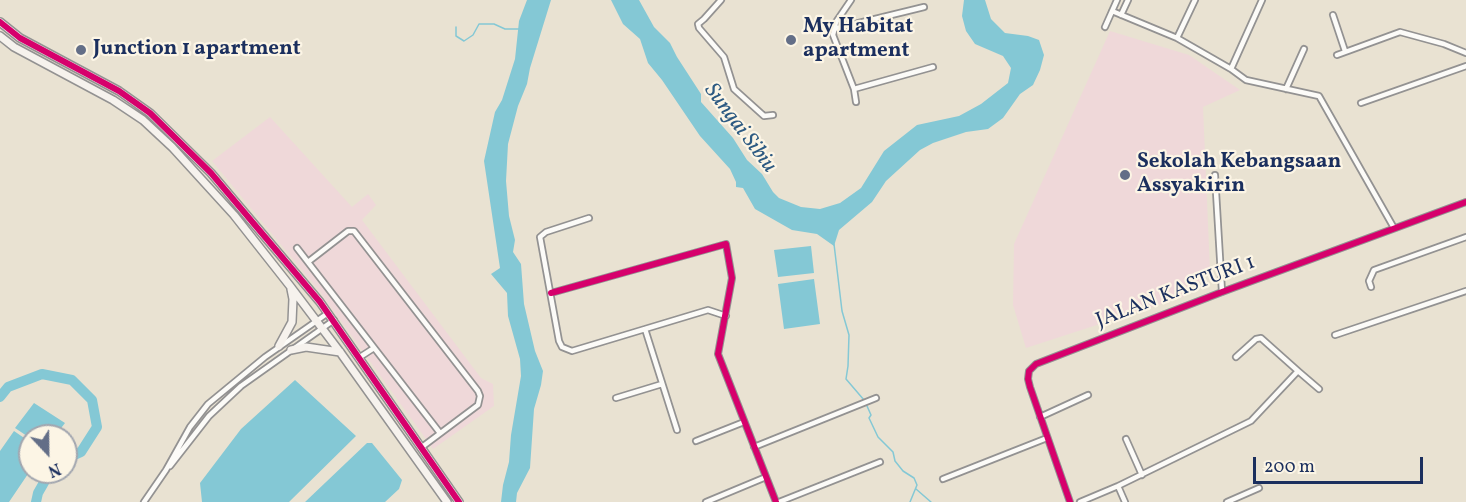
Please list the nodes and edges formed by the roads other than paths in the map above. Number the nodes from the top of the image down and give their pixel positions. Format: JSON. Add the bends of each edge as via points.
{"nodes":[{"id":1,"x":721,"y":0,"type":"edge"},
{"id":2,"x":851,"y":0,"type":"edge"},
{"id":3,"x":1117,"y":0,"type":"edge"},
{"id":4,"x":1128,"y":0,"type":"edge"},
{"id":5,"x":1195,"y":0,"type":"edge"},
{"id":6,"x":1262,"y":0,"type":"edge"},
{"id":7,"x":924,"y":7,"type":"dead end"},
{"id":8,"x":1112,"y":11,"type":"junction"},
{"id":9,"x":1121,"y":15,"type":"junction"},
{"id":10,"x":1333,"y":15,"type":"dead end"},
{"id":11,"x":0,"y":22,"type":"edge"},
{"id":12,"x":1105,"y":27,"type":"dead end"},
{"id":13,"x":834,"y":29,"type":"junction"},
{"id":14,"x":0,"y":36,"type":"edge"},
{"id":15,"x":1177,"y":38,"type":"junction"},
{"id":16,"x":1304,"y":49,"type":"dead end"},
{"id":17,"x":1345,"y":51,"type":"junction"},
{"id":18,"x":1466,"y":53,"type":"edge"},
{"id":19,"x":1337,"y":55,"type":"dead end"},
{"id":20,"x":1466,"y":66,"type":"edge"},
{"id":21,"x":933,"y":67,"type":"dead end"},
{"id":22,"x":1231,"y":69,"type":"junction"},
{"id":23,"x":854,"y":89,"type":"junction"},
{"id":24,"x":1286,"y":89,"type":"junction"},
{"id":25,"x":856,"y":102,"type":"dead end"},
{"id":26,"x":1361,"y":103,"type":"dead end"},
{"id":27,"x":773,"y":115,"type":"dead end"},
{"id":28,"x":1215,"y":176,"type":"dead end"},
{"id":29,"x":1466,"y":202,"type":"edge"},
{"id":30,"x":589,"y":218,"type":"dead end"},
{"id":31,"x":1394,"y":228,"type":"junction"},
{"id":32,"x":1466,"y":237,"type":"edge"},
{"id":33,"x":297,"y":248,"type":"dead end"},
{"id":34,"x":308,"y":262,"type":"junction"},
{"id":35,"x":290,"y":286,"type":"junction"},
{"id":36,"x":1371,"y":287,"type":"dead end"},
{"id":37,"x":1466,"y":291,"type":"edge"},
{"id":38,"x":1222,"y":292,"type":"junction"},
{"id":39,"x":551,"y":293,"type":"junction"},
{"id":40,"x":328,"y":313,"type":"junction"},
{"id":41,"x":726,"y":316,"type":"junction"},
{"id":42,"x":334,"y":320,"type":"junction"},
{"id":43,"x":316,"y":321,"type":"junction"},
{"id":44,"x":322,"y":328,"type":"junction"},
{"id":45,"x":645,"y":329,"type":"junction"},
{"id":46,"x":1335,"y":335,"type":"dead end"},
{"id":47,"x":279,"y":346,"type":"junction"},
{"id":48,"x":374,"y":348,"type":"junction"},
{"id":49,"x":291,"y":350,"type":"junction"},
{"id":50,"x":340,"y":352,"type":"junction"},
{"id":51,"x":360,"y":357,"type":"junction"},
{"id":52,"x":1236,"y":357,"type":"dead end"},
{"id":53,"x":1299,"y":371,"type":"junction"},
{"id":54,"x":662,"y":384,"type":"junction"},
{"id":55,"x":1319,"y":389,"type":"dead end"},
{"id":56,"x":1088,"y":395,"type":"dead end"},
{"id":57,"x":616,"y":398,"type":"dead end"},
{"id":58,"x":876,"y":398,"type":"dead end"},
{"id":59,"x":1040,"y":417,"type":"junction"},
{"id":60,"x":744,"y":422,"type":"junction"},
{"id":61,"x":677,"y":430,"type":"dead end"},
{"id":62,"x":440,"y":434,"type":"junction"},
{"id":63,"x":1047,"y":438,"type":"junction"},
{"id":64,"x":1126,"y":439,"type":"dead end"},
{"id":65,"x":696,"y":441,"type":"dead end"},
{"id":66,"x":422,"y":447,"type":"junction"},
{"id":67,"x":754,"y":447,"type":"junction"},
{"id":68,"x":880,"y":462,"type":"dead end"},
{"id":69,"x":166,"y":470,"type":"junction"},
{"id":70,"x":1142,"y":475,"type":"junction"},
{"id":71,"x":766,"y":477,"type":"junction"},
{"id":72,"x":943,"y":479,"type":"dead end"},
{"id":73,"x":1118,"y":486,"type":"junction"},
{"id":74,"x":1259,"y":488,"type":"dead end"},
{"id":75,"x":144,"y":502,"type":"edge"},
{"id":76,"x":447,"y":502,"type":"edge"},
{"id":77,"x":459,"y":502,"type":"edge"},
{"id":78,"x":706,"y":502,"type":"edge"},
{"id":79,"x":778,"y":502,"type":"edge"},
{"id":80,"x":1070,"y":502,"type":"edge"},
{"id":81,"x":1080,"y":502,"type":"edge"},
{"id":82,"x":1125,"y":502,"type":"edge"},
{"id":83,"x":1227,"y":502,"type":"edge"}],
"edges":[{"from":1,"to":27,"type":"street","via":[[698,24],[699,28],[724,57],[735,89],[764,116]]},
{"from":2,"to":13,"type":"street"},
{"from":3,"to":8,"type":"street"},
{"from":4,"to":9,"type":"street"},
{"from":5,"to":15,"type":"street"},
{"from":6,"to":22,"type":"street"},
{"from":7,"to":13,"type":"street"},
{"from":8,"to":9,"type":"street"},
{"from":8,"to":12,"type":"street"},
{"from":9,"to":15,"type":"street"},
{"from":10,"to":17,"type":"street"},
{"from":11,"to":40,"type":"street","via":[[20,38],[150,113],[211,173]]},
{"from":13,"to":23,"type":"street"},
{"from":14,"to":35,"type":"street","via":[[143,120],[234,215]]},
{"from":15,"to":22,"type":"street"},
{"from":16,"to":24,"type":"street"},
{"from":17,"to":18,"type":"street","via":[[1400,32]]},
{"from":17,"to":19,"type":"street"},
{"from":20,"to":26,"type":"street"},
{"from":21,"to":23,"type":"street"},
{"from":22,"to":24,"type":"street","via":[[1250,82]]},
{"from":23,"to":25,"type":"street"},
{"from":24,"to":31,"type":"street","via":[[1314,94],[1323,100]]},
{"from":28,"to":38,"type":"street"},
{"from":29,"to":31,"type":"street","name":"JALAN KASTURI 1"},
{"from":30,"to":39,"type":"street","via":[[540,237]]},
{"from":31,"to":38,"type":"street","name":"JALAN KASTURI 1"},
{"from":32,"to":36,"type":"street","via":[[1374,270]]},
{"from":33,"to":34,"type":"street"},
{"from":34,"to":48,"type":"street"},
{"from":34,"to":62,"type":"street","via":[[348,231],[354,231],[471,382],[480,396],[478,405]]},
{"from":35,"to":43,"type":"street"},
{"from":35,"to":47,"type":"street","via":[[292,322]]},
{"from":37,"to":46,"type":"street"},
{"from":38,"to":59,"type":"street","name":"JALAN KASTURI 1","via":[[1036,364],[1028,379]]},
{"from":39,"to":41,"type":"street","via":[[726,244],[732,278]]},
{"from":39,"to":45,"type":"street","via":[[559,341],[567,350]]},
{"from":40,"to":42,"type":"street"},
{"from":40,"to":43,"type":"street"},
{"from":41,"to":45,"type":"street","via":[[708,310]]},
{"from":41,"to":60,"type":"street","via":[[718,354]]},
{"from":42,"to":44,"type":"street"},
{"from":42,"to":51,"type":"street"},
{"from":43,"to":44,"type":"street"},
{"from":43,"to":47,"type":"street"},
{"from":44,"to":49,"type":"street"},
{"from":44,"to":50,"type":"street"},
{"from":45,"to":54,"type":"street"},
{"from":47,"to":69,"type":"street","via":[[208,404]]},
{"from":48,"to":51,"type":"street"},
{"from":48,"to":62,"type":"street"},
{"from":49,"to":50,"type":"street"},
{"from":49,"to":69,"type":"street","via":[[222,402]]},
{"from":50,"to":76,"type":"street"},
{"from":51,"to":66,"type":"street"},
{"from":52,"to":53,"type":"street","via":[[1262,338]]},
{"from":53,"to":55,"type":"street"},
{"from":53,"to":70,"type":"street","via":[[1251,421]]},
{"from":54,"to":57,"type":"street"},
{"from":54,"to":61,"type":"street"},
{"from":56,"to":59,"type":"street"},
{"from":58,"to":67,"type":"street"},
{"from":59,"to":63,"type":"street","name":"JALAN KASTURI 1"},
{"from":60,"to":65,"type":"street"},
{"from":60,"to":67,"type":"street"},
{"from":62,"to":66,"type":"street"},
{"from":63,"to":72,"type":"street"},
{"from":63,"to":80,"type":"street","name":"JALAN KASTURI 1"},
{"from":64,"to":70,"type":"street"},
{"from":66,"to":77,"type":"street"},
{"from":67,"to":71,"type":"street"},
{"from":68,"to":79,"type":"street"},
{"from":69,"to":75,"type":"street"},
{"from":70,"to":73,"type":"street"},
{"from":71,"to":78,"type":"street"},
{"from":71,"to":79,"type":"street"},
{"from":73,"to":81,"type":"street"},
{"from":73,"to":82,"type":"street"},
{"from":74,"to":83,"type":"street"}]}
